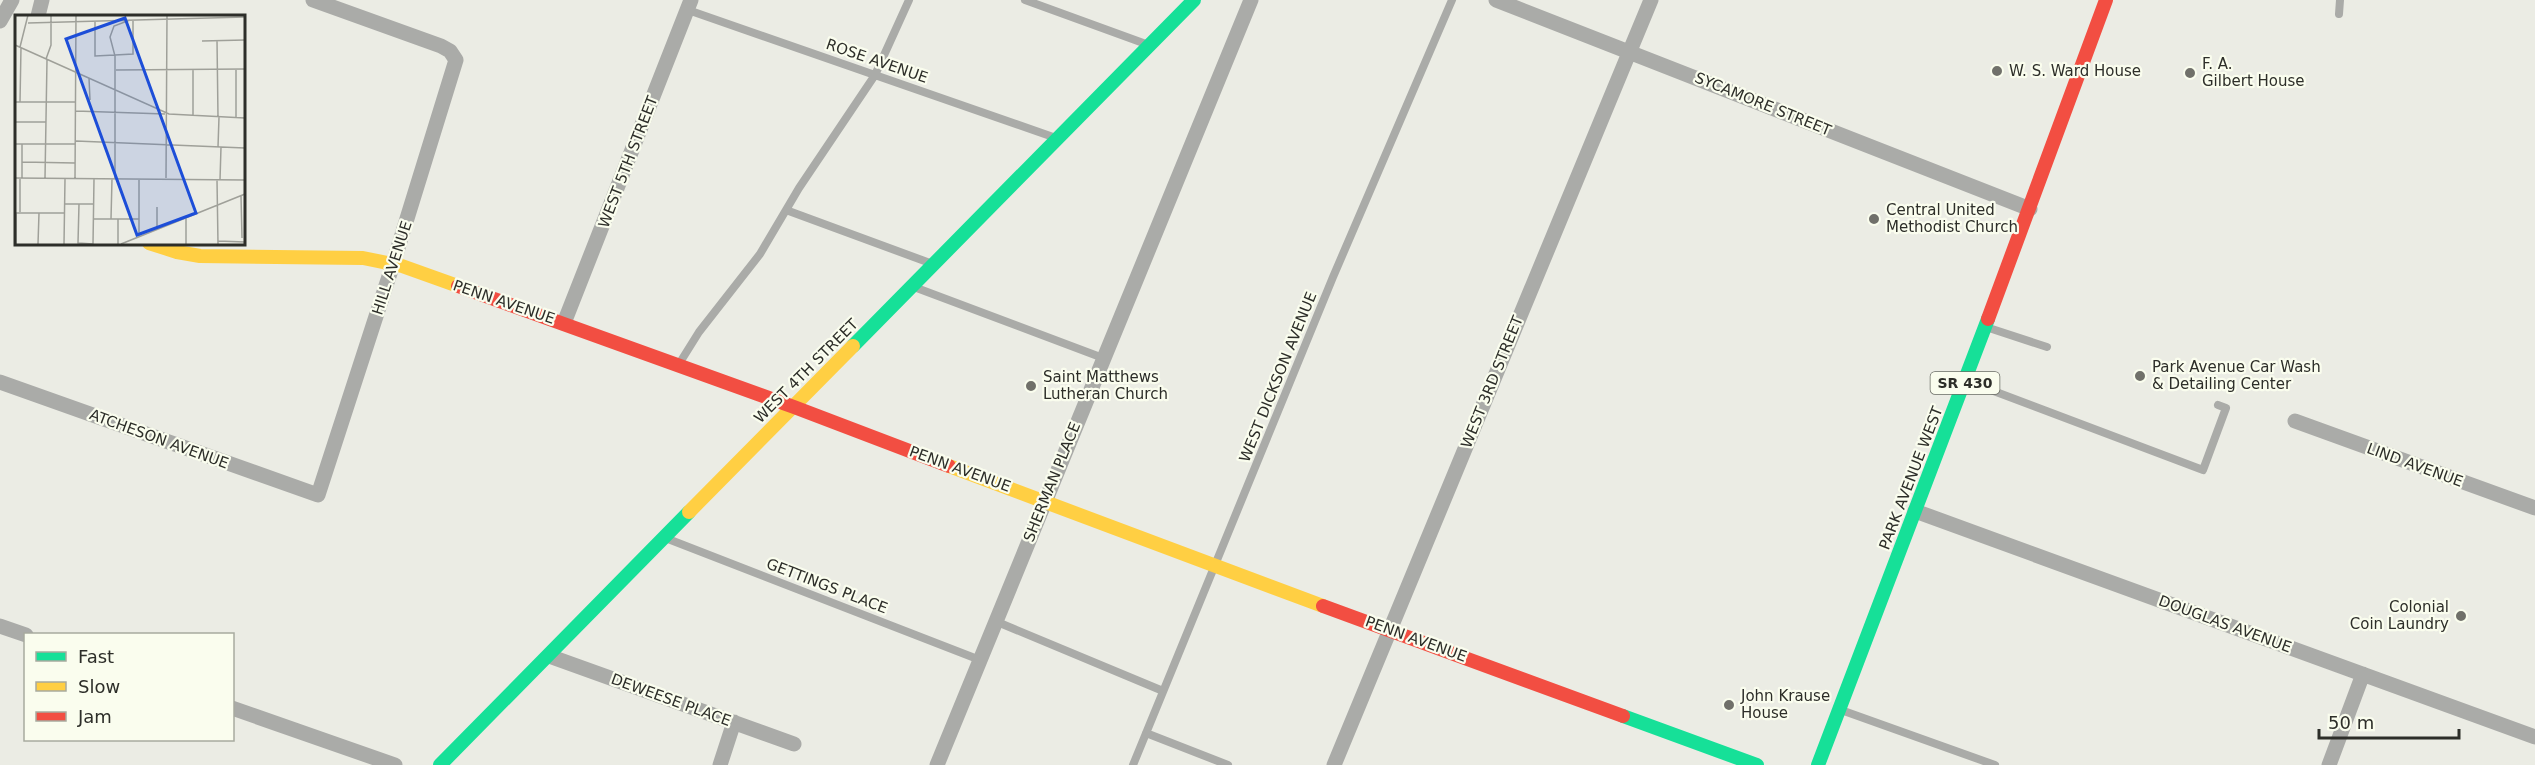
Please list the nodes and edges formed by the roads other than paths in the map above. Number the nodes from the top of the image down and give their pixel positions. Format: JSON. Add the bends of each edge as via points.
{"nodes":[{"id":1,"x":12,"y":0,"type":"edge"},
{"id":2,"x":42,"y":0,"type":"edge"},
{"id":3,"x":313,"y":0,"type":"edge"},
{"id":4,"x":909,"y":0,"type":"edge"},
{"id":5,"x":1025,"y":0,"type":"edge"},
{"id":6,"x":1194,"y":0,"type":"edge"},
{"id":7,"x":1251,"y":0,"type":"edge"},
{"id":8,"x":1452,"y":0,"type":"edge"},
{"id":9,"x":1496,"y":0,"type":"edge"},
{"id":10,"x":1651,"y":0,"type":"edge"},
{"id":11,"x":2106,"y":0,"type":"edge"},
{"id":12,"x":2340,"y":0,"type":"edge"},
{"id":13,"x":690,"y":5,"type":"edge"},
{"id":14,"x":2338,"y":14,"type":"dead end"},
{"id":15,"x":38,"y":15,"type":"edge"},
{"id":16,"x":0,"y":21,"type":"edge"},
{"id":17,"x":1150,"y":45,"type":"junction"},
{"id":18,"x":1630,"y":51,"type":"junction"},
{"id":19,"x":875,"y":75,"type":"junction"},
{"id":20,"x":1057,"y":138,"type":"junction"},
{"id":21,"x":2030,"y":209,"type":"junction"},
{"id":22,"x":786,"y":210,"type":"junction"},
{"id":23,"x":152,"y":244,"type":"edge"},
{"id":24,"x":393,"y":264,"type":"junction"},
{"id":25,"x":934,"y":264,"type":"junction"},
{"id":26,"x":912,"y":286,"type":"junction"},
{"id":27,"x":564,"y":323,"type":"junction"},
{"id":28,"x":1985,"y":327,"type":"junction"},
{"id":29,"x":2047,"y":347,"type":"dead end"},
{"id":30,"x":1103,"y":358,"type":"junction"},
{"id":31,"x":679,"y":365,"type":"junction"},
{"id":32,"x":1966,"y":380,"type":"junction"},
{"id":33,"x":0,"y":382,"type":"edge"},
{"id":34,"x":2218,"y":405,"type":"dead end"},
{"id":35,"x":794,"y":407,"type":"junction"},
{"id":36,"x":2295,"y":421,"type":"dead end"},
{"id":37,"x":318,"y":495,"type":"joint"},
{"id":38,"x":1044,"y":500,"type":"junction"},
{"id":39,"x":2535,"y":508,"type":"edge"},
{"id":40,"x":1915,"y":512,"type":"junction"},
{"id":41,"x":664,"y":538,"type":"junction"},
{"id":42,"x":1215,"y":566,"type":"junction"},
{"id":43,"x":995,"y":621,"type":"junction"},
{"id":44,"x":0,"y":626,"type":"edge"},
{"id":45,"x":1390,"y":630,"type":"junction"},
{"id":46,"x":24,"y":634,"type":"edge"},
{"id":47,"x":549,"y":656,"type":"junction"},
{"id":48,"x":980,"y":660,"type":"junction"},
{"id":49,"x":2363,"y":674,"type":"junction"},
{"id":50,"x":1163,"y":691,"type":"junction"},
{"id":51,"x":234,"y":709,"type":"edge"},
{"id":52,"x":1840,"y":710,"type":"junction"},
{"id":53,"x":734,"y":722,"type":"junction"},
{"id":54,"x":1146,"y":733,"type":"junction"},
{"id":55,"x":2535,"y":737,"type":"edge"},
{"id":56,"x":794,"y":744,"type":"dead end"},
{"id":57,"x":395,"y":765,"type":"edge"},
{"id":58,"x":440,"y":765,"type":"edge"},
{"id":59,"x":720,"y":765,"type":"edge"},
{"id":60,"x":937,"y":765,"type":"edge"},
{"id":61,"x":1133,"y":765,"type":"edge"},
{"id":62,"x":1228,"y":765,"type":"edge"},
{"id":63,"x":1334,"y":765,"type":"edge"},
{"id":64,"x":1757,"y":765,"type":"edge"},
{"id":65,"x":1818,"y":765,"type":"edge"},
{"id":66,"x":1995,"y":765,"type":"edge"},
{"id":67,"x":2330,"y":765,"type":"edge"}],
"edges":[{"from":1,"to":16,"type":"street"},
{"from":2,"to":15,"type":"street"},
{"from":3,"to":24,"type":"street","name":"HILL AVENUE","via":[[441,46],[456,60]]},
{"from":4,"to":19,"type":"lane"},
{"from":5,"to":17,"type":"lane"},
{"from":6,"to":17,"type":"main road","name":"WEST 4TH STREET"},
{"from":7,"to":30,"type":"street","name":"SHERMAN PLACE"},
{"from":8,"to":42,"type":"lane","name":"WEST DICKSON AVENUE"},
{"from":9,"to":18,"type":"street","name":"SYCAMORE STREET"},
{"from":10,"to":18,"type":"street","name":"WEST 3RD STREET"},
{"from":11,"to":21,"type":"main road","name":"PARK AVENUE WEST","number":"SR 430"},
{"from":12,"to":14,"type":"lane"},
{"from":13,"to":19,"type":"lane","name":"ROSE AVENUE"},
{"from":13,"to":27,"type":"street","name":"WEST 5TH STREET"},
{"from":17,"to":20,"type":"main road","name":"WEST 4TH STREET"},
{"from":18,"to":21,"type":"street","name":"SYCAMORE STREET"},
{"from":18,"to":45,"type":"street","name":"WEST 3RD STREET"},
{"from":19,"to":20,"type":"lane","name":"ROSE AVENUE"},
{"from":19,"to":22,"type":"lane"},
{"from":20,"to":25,"type":"main road","name":"WEST 4TH STREET"},
{"from":21,"to":28,"type":"main road","name":"PARK AVENUE WEST","number":"SR 430"},
{"from":22,"to":25,"type":"lane"},
{"from":22,"to":31,"type":"lane"},
{"from":23,"to":24,"type":"main road","name":"PENN AVENUE","via":[[200,256],[343,257]]},
{"from":24,"to":27,"type":"main road","name":"PENN AVENUE"},
{"from":24,"to":37,"type":"street","name":"HILL AVENUE"},
{"from":25,"to":26,"type":"main road","name":"WEST 4TH STREET"},
{"from":26,"to":30,"type":"lane"},
{"from":26,"to":35,"type":"main road","name":"WEST 4TH STREET"},
{"from":27,"to":31,"type":"main road","name":"PENN AVENUE"},
{"from":28,"to":29,"type":"lane"},
{"from":28,"to":32,"type":"main road","name":"PARK AVENUE WEST","number":"SR 430"},
{"from":30,"to":38,"type":"street","name":"SHERMAN PLACE"},
{"from":31,"to":35,"type":"main road","name":"PENN AVENUE"},
{"from":32,"to":34,"type":"lane","via":[[2203,470],[2226,408]]},
{"from":32,"to":40,"type":"main road","name":"PARK AVENUE WEST","number":"SR 430"},
{"from":33,"to":37,"type":"street","name":"ATCHESON AVENUE"},
{"from":35,"to":38,"type":"main road","name":"PENN AVENUE"},
{"from":35,"to":41,"type":"main road","name":"WEST 4TH STREET"},
{"from":36,"to":39,"type":"street","name":"LIND AVENUE"},
{"from":38,"to":42,"type":"main road","name":"PENN AVENUE"},
{"from":38,"to":43,"type":"street","name":"SHERMAN PLACE"},
{"from":40,"to":49,"type":"street","name":"DOUGLAS AVENUE"},
{"from":40,"to":52,"type":"main road","name":"PARK AVENUE WEST","number":"SR 430"},
{"from":41,"to":47,"type":"main road","name":"WEST 4TH STREET"},
{"from":41,"to":48,"type":"lane","name":"GETTINGS PLACE"},
{"from":42,"to":45,"type":"main road","name":"PENN AVENUE"},
{"from":42,"to":50,"type":"lane","name":"WEST DICKSON AVENUE"},
{"from":43,"to":48,"type":"street","name":"SHERMAN PLACE"},
{"from":43,"to":50,"type":"lane"},
{"from":44,"to":46,"type":"street"},
{"from":45,"to":63,"type":"street","name":"WEST 3RD STREET"},
{"from":45,"to":64,"type":"main road","name":"PENN AVENUE"},
{"from":47,"to":53,"type":"street","name":"DEWEESE PLACE"},
{"from":47,"to":58,"type":"main road","name":"WEST 4TH STREET"},
{"from":48,"to":60,"type":"street","name":"SHERMAN PLACE"},
{"from":49,"to":55,"type":"street","name":"DOUGLAS AVENUE"},
{"from":49,"to":67,"type":"street"},
{"from":50,"to":54,"type":"lane","name":"WEST DICKSON AVENUE"},
{"from":51,"to":57,"type":"street"},
{"from":52,"to":65,"type":"main road","name":"PARK AVENUE WEST","number":"SR 430"},
{"from":52,"to":66,"type":"lane"},
{"from":53,"to":56,"type":"street","name":"DEWEESE PLACE"},
{"from":53,"to":59,"type":"street"},
{"from":54,"to":61,"type":"lane","name":"WEST DICKSON AVENUE"},
{"from":54,"to":62,"type":"lane"}]}
